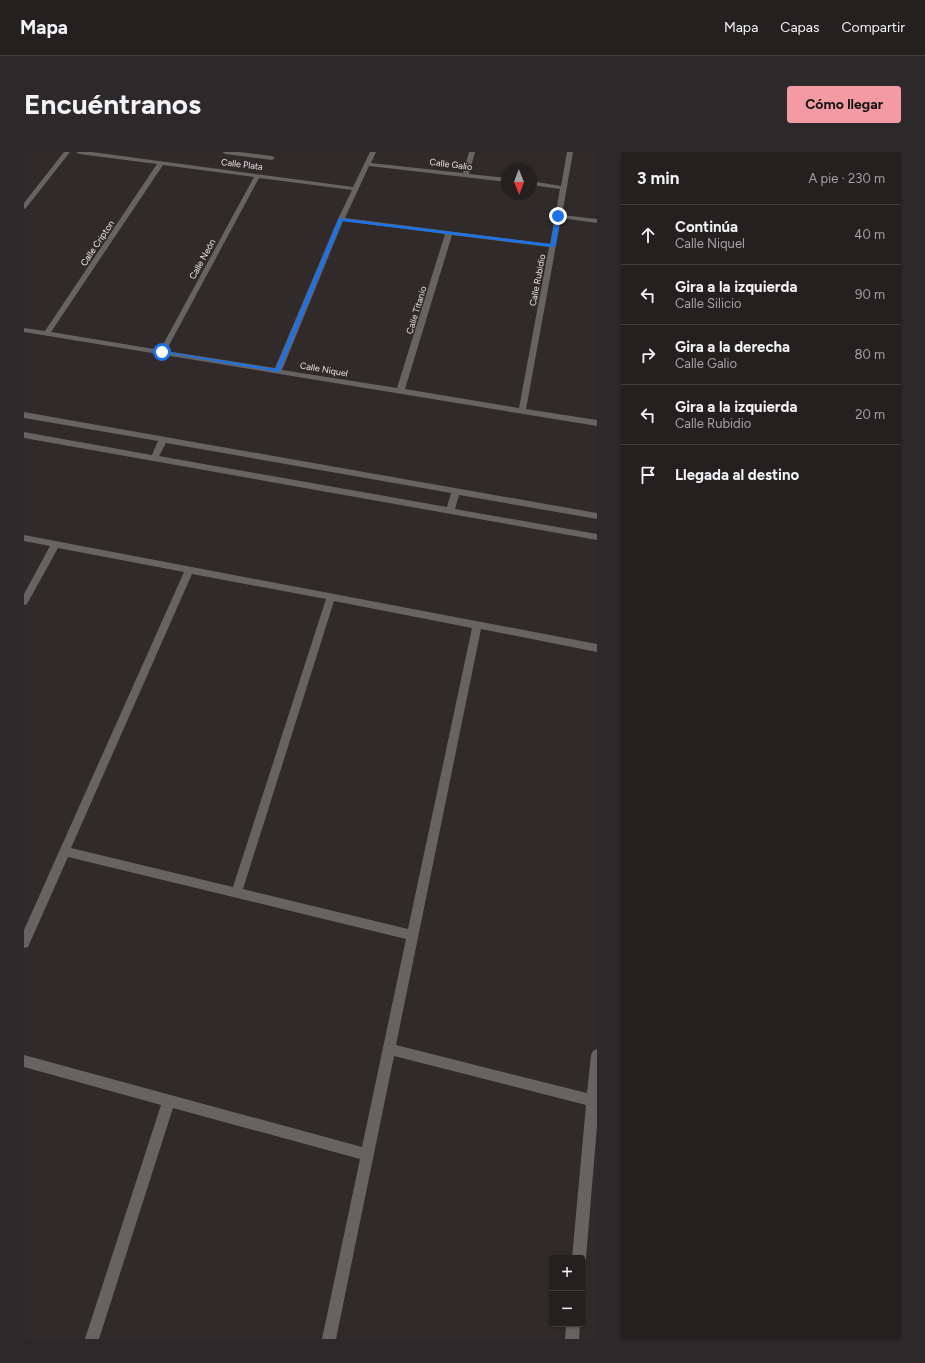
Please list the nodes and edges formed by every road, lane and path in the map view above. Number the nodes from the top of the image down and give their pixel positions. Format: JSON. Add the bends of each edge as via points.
{"nodes":[{"id":1,"x":67,"y":152,"type":"edge"},
{"id":2,"x":79,"y":152,"type":"edge"},
{"id":3,"x":225,"y":152,"type":"edge"},
{"id":4,"x":373,"y":152,"type":"edge"},
{"id":5,"x":472,"y":152,"type":"edge"},
{"id":6,"x":570,"y":152,"type":"edge"},
{"id":7,"x":272,"y":158,"type":"dead end"},
{"id":8,"x":161,"y":163,"type":"junction"},
{"id":9,"x":368,"y":164,"type":"junction"},
{"id":10,"x":466,"y":174,"type":"junction"},
{"id":11,"x":258,"y":175,"type":"junction"},
{"id":12,"x":501,"y":179,"type":"edge"},
{"id":13,"x":537,"y":184,"type":"edge"},
{"id":14,"x":564,"y":188,"type":"junction"},
{"id":15,"x":356,"y":189,"type":"junction"},
{"id":16,"x":24,"y":207,"type":"edge"},
{"id":17,"x":558,"y":216,"type":"junction"},
{"id":18,"x":341,"y":219,"type":"junction"},
{"id":19,"x":597,"y":221,"type":"edge"},
{"id":20,"x":449,"y":233,"type":"junction"},
{"id":21,"x":553,"y":246,"type":"junction"},
{"id":22,"x":24,"y":330,"type":"edge"},
{"id":23,"x":47,"y":334,"type":"junction"},
{"id":24,"x":162,"y":352,"type":"junction"},
{"id":25,"x":278,"y":371,"type":"junction"},
{"id":26,"x":400,"y":392,"type":"junction"},
{"id":27,"x":522,"y":411,"type":"junction"},
{"id":28,"x":24,"y":415,"type":"edge"},
{"id":29,"x":597,"y":423,"type":"edge"},
{"id":30,"x":24,"y":435,"type":"edge"},
{"id":31,"x":163,"y":440,"type":"junction"},
{"id":32,"x":154,"y":458,"type":"junction"},
{"id":33,"x":456,"y":491,"type":"junction"},
{"id":34,"x":450,"y":511,"type":"junction"},
{"id":35,"x":597,"y":516,"type":"edge"},
{"id":36,"x":597,"y":537,"type":"edge"},
{"id":37,"x":24,"y":538,"type":"edge"},
{"id":38,"x":56,"y":544,"type":"junction"},
{"id":39,"x":189,"y":570,"type":"junction"},
{"id":40,"x":331,"y":597,"type":"junction"},
{"id":41,"x":24,"y":602,"type":"edge"},
{"id":42,"x":477,"y":625,"type":"junction"},
{"id":43,"x":597,"y":648,"type":"edge"},
{"id":44,"x":64,"y":852,"type":"junction"},
{"id":45,"x":236,"y":893,"type":"junction"},
{"id":46,"x":412,"y":935,"type":"junction"},
{"id":47,"x":24,"y":943,"type":"edge"},
{"id":48,"x":389,"y":1049,"type":"junction"},
{"id":49,"x":597,"y":1055,"type":"edge"},
{"id":50,"x":24,"y":1061,"type":"edge"},
{"id":51,"x":169,"y":1100,"type":"junction"},
{"id":52,"x":595,"y":1101,"type":"edge"},
{"id":53,"x":367,"y":1155,"type":"junction"},
{"id":54,"x":579,"y":1255,"type":"edge"},
{"id":55,"x":573,"y":1327,"type":"edge"},
{"id":56,"x":92,"y":1339,"type":"edge"},
{"id":57,"x":329,"y":1339,"type":"edge"},
{"id":58,"x":572,"y":1339,"type":"edge"}],
"edges":[{"from":1,"to":16,"type":"street"},
{"from":2,"to":8,"type":"street","name":"Calle Plata"},
{"from":3,"to":7,"type":"street"},
{"from":4,"to":9,"type":"street"},
{"from":5,"to":10,"type":"street"},
{"from":6,"to":14,"type":"street","name":"Calle Rubidio"},
{"from":8,"to":11,"type":"street","name":"Calle Plata"},
{"from":8,"to":23,"type":"street","name":"Calle Cripton"},
{"from":9,"to":10,"type":"street","name":"Calle Galio"},
{"from":9,"to":15,"type":"street"},
{"from":10,"to":12,"type":"street","name":"Calle Galio"},
{"from":11,"to":15,"type":"street","name":"Calle Plata"},
{"from":11,"to":24,"type":"street","name":"Calle Neón"},
{"from":13,"to":14,"type":"street"},
{"from":14,"to":17,"type":"street","name":"Calle Rubidio"},
{"from":15,"to":18,"type":"street"},
{"from":17,"to":19,"type":"street"},
{"from":17,"to":21,"type":"street","name":"Calle Rubidio"},
{"from":18,"to":20,"type":"street"},
{"from":18,"to":25,"type":"street"},
{"from":20,"to":21,"type":"street"},
{"from":20,"to":26,"type":"street","name":"Calle Titanio"},
{"from":21,"to":27,"type":"street","name":"Calle Rubidio"},
{"from":22,"to":23,"type":"street","name":"Calle Niquel"},
{"from":23,"to":24,"type":"street","name":"Calle Niquel"},
{"from":24,"to":25,"type":"street","name":"Calle Niquel"},
{"from":25,"to":26,"type":"street","name":"Calle Niquel"},
{"from":26,"to":27,"type":"street","name":"Calle Niquel"},
{"from":27,"to":29,"type":"street","name":"Calle Niquel"},
{"from":28,"to":31,"type":"street"},
{"from":30,"to":32,"type":"street"},
{"from":31,"to":32,"type":"street"},
{"from":31,"to":33,"type":"street"},
{"from":32,"to":34,"type":"street"},
{"from":33,"to":34,"type":"street"},
{"from":33,"to":35,"type":"street"},
{"from":34,"to":36,"type":"street"},
{"from":37,"to":38,"type":"street"},
{"from":38,"to":39,"type":"street"},
{"from":38,"to":41,"type":"street"},
{"from":39,"to":40,"type":"street"},
{"from":39,"to":44,"type":"street"},
{"from":40,"to":42,"type":"street"},
{"from":40,"to":45,"type":"street"},
{"from":42,"to":43,"type":"street"},
{"from":42,"to":46,"type":"street"},
{"from":44,"to":45,"type":"street"},
{"from":44,"to":47,"type":"street"},
{"from":45,"to":46,"type":"street"},
{"from":46,"to":48,"type":"street"},
{"from":48,"to":52,"type":"street"},
{"from":48,"to":53,"type":"street"},
{"from":49,"to":52,"type":"street"},
{"from":50,"to":51,"type":"street"},
{"from":51,"to":53,"type":"street"},
{"from":51,"to":56,"type":"street"},
{"from":52,"to":54,"type":"street"},
{"from":53,"to":57,"type":"street"},
{"from":55,"to":58,"type":"street"}]}
